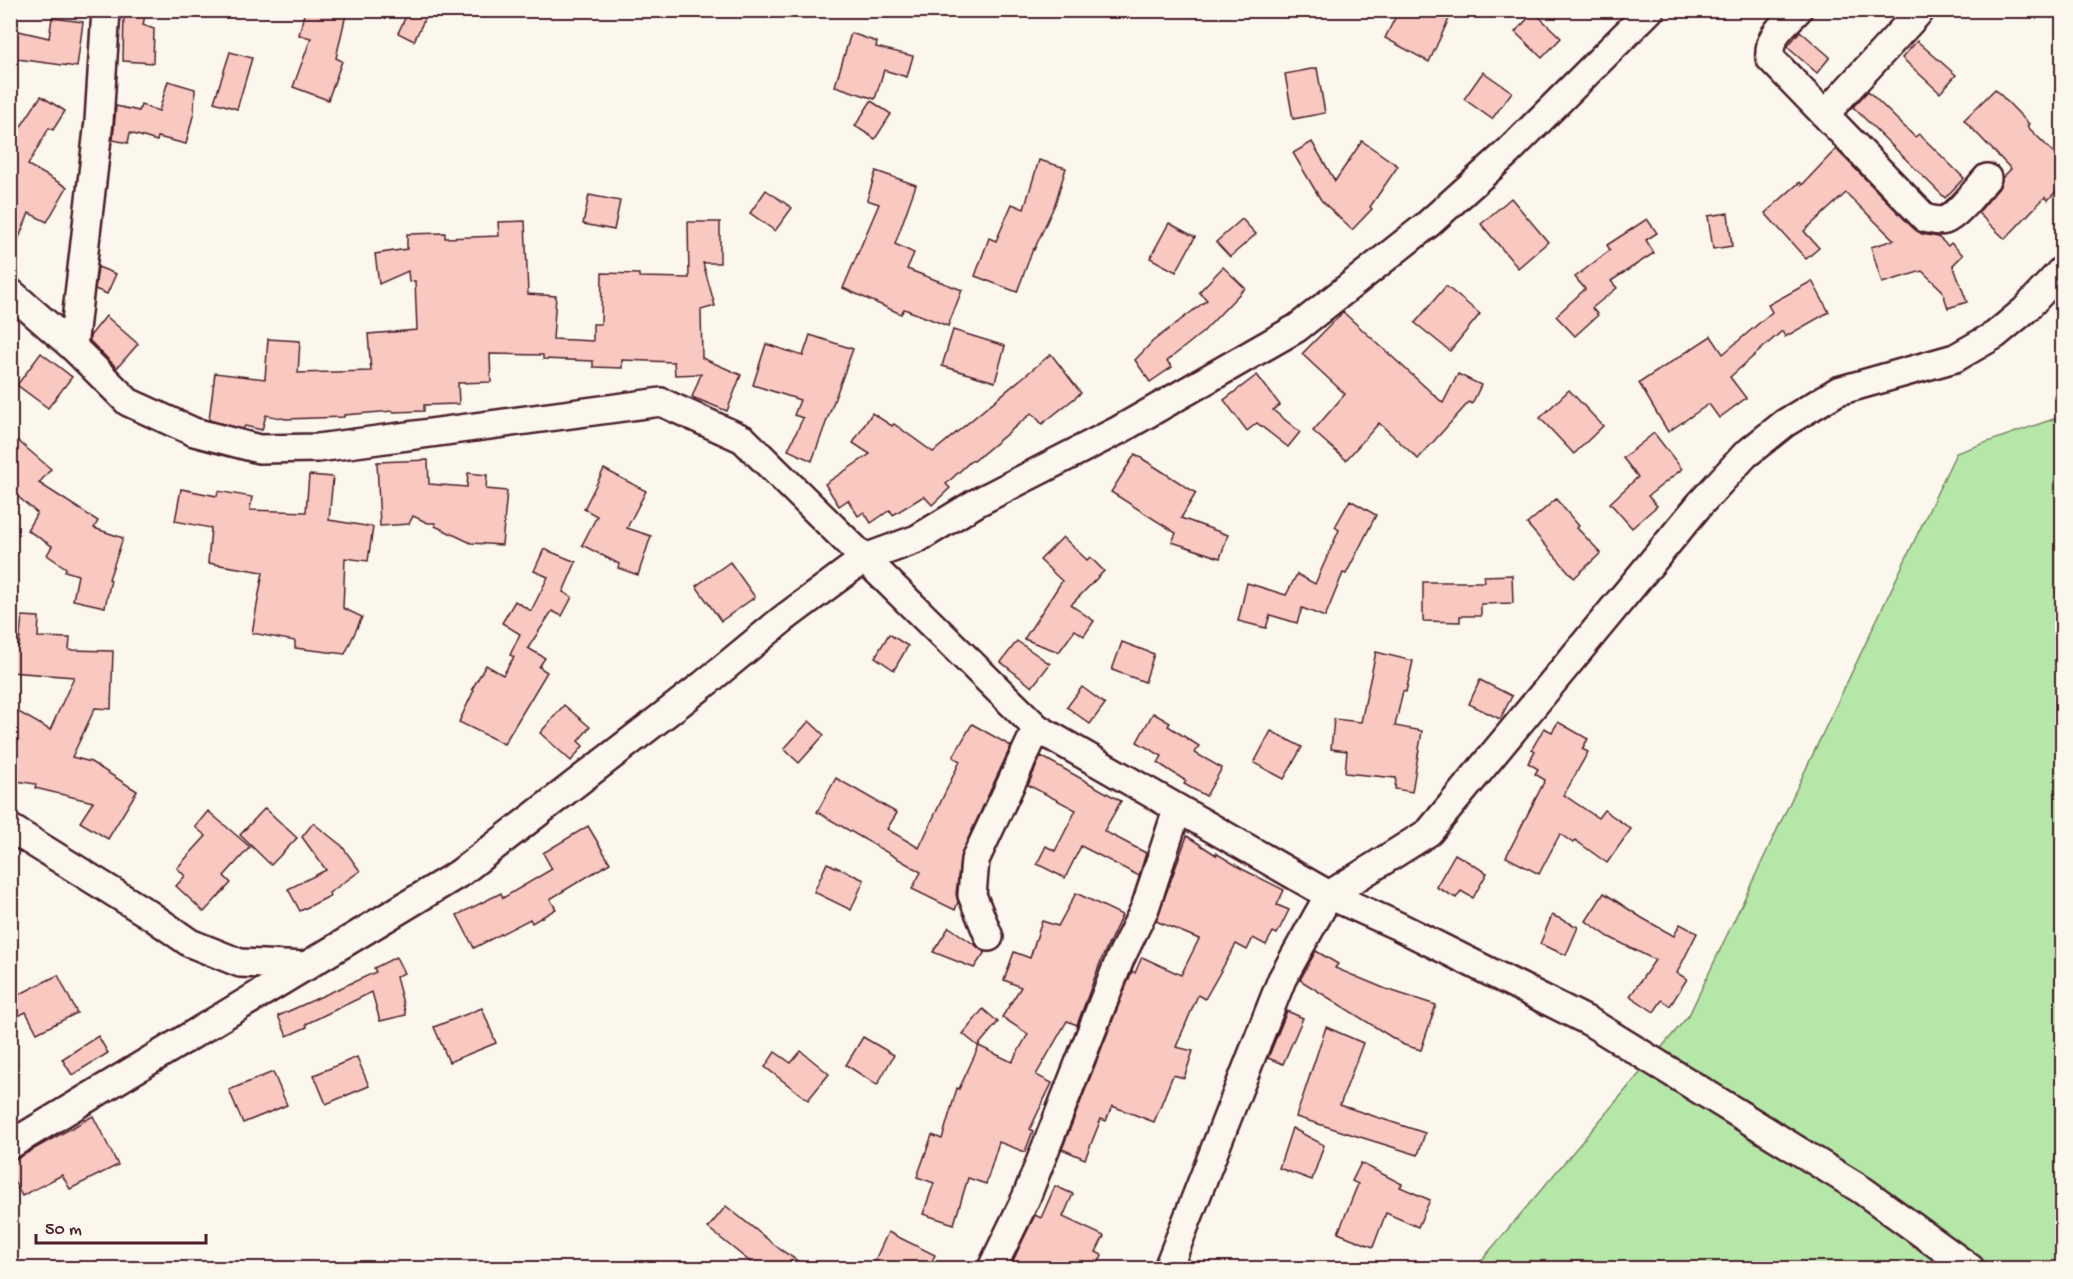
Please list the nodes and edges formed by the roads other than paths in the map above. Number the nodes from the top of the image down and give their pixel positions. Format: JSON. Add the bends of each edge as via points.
{"nodes":[{"id":1,"x":106,"y":10,"type":"edge"},
{"id":2,"x":1650,"y":10,"type":"edge"},
{"id":3,"x":1798,"y":10,"type":"edge"},
{"id":4,"x":1921,"y":10,"type":"edge"},
{"id":5,"x":1826,"y":114,"type":"junction"},
{"id":6,"x":1987,"y":178,"type":"dead end"},
{"id":7,"x":2062,"y":270,"type":"edge"},
{"id":8,"x":10,"y":292,"type":"edge"},
{"id":9,"x":73,"y":347,"type":"junction"},
{"id":10,"x":865,"y":558,"type":"junction"},
{"id":11,"x":1037,"y":728,"type":"junction"},
{"id":12,"x":1177,"y":810,"type":"junction"},
{"id":13,"x":10,"y":828,"type":"edge"},
{"id":14,"x":1329,"y":895,"type":"junction"},
{"id":15,"x":989,"y":937,"type":"dead end"},
{"id":16,"x":308,"y":966,"type":"junction"},
{"id":17,"x":10,"y":1145,"type":"edge"},
{"id":18,"x":992,"y":1269,"type":"edge"},
{"id":19,"x":1168,"y":1269,"type":"edge"},
{"id":20,"x":1970,"y":1269,"type":"edge"}],
"edges":[{"from":1,"to":9,"type":"street","via":[[99,121]]},
{"from":2,"to":10,"type":"street","via":[[1508,152],[1427,225],[1297,328],[917,539]]},
{"from":3,"to":5,"type":"street","via":[[1768,45],[1770,58]]},
{"from":4,"to":5,"type":"street"},
{"from":5,"to":6,"type":"street","via":[[1925,218],[1945,220],[1953,215]]},
{"from":7,"to":14,"type":"street","via":[[1995,335],[1955,358],[1838,391],[1785,423],[1745,455],[1700,504],[1429,832]]},
{"from":8,"to":9,"type":"street"},
{"from":9,"to":10,"type":"street","via":[[128,402],[194,432],[259,449],[318,448],[662,402],[743,439]]},
{"from":10,"to":11,"type":"street"},
{"from":10,"to":16,"type":"street","via":[[460,873]]},
{"from":11,"to":12,"type":"street"},
{"from":11,"to":15,"type":"street","via":[[975,860],[972,895]]},
{"from":12,"to":14,"type":"street"},
{"from":12,"to":18,"type":"street","via":[[1145,908],[1120,959],[1026,1198]]},
{"from":13,"to":16,"type":"street","via":[[190,943],[240,963]]},
{"from":14,"to":19,"type":"street","via":[[1282,979]]},
{"from":14,"to":20,"type":"street","via":[[1590,1022],[1862,1190]]},
{"from":16,"to":17,"type":"street"}]}
